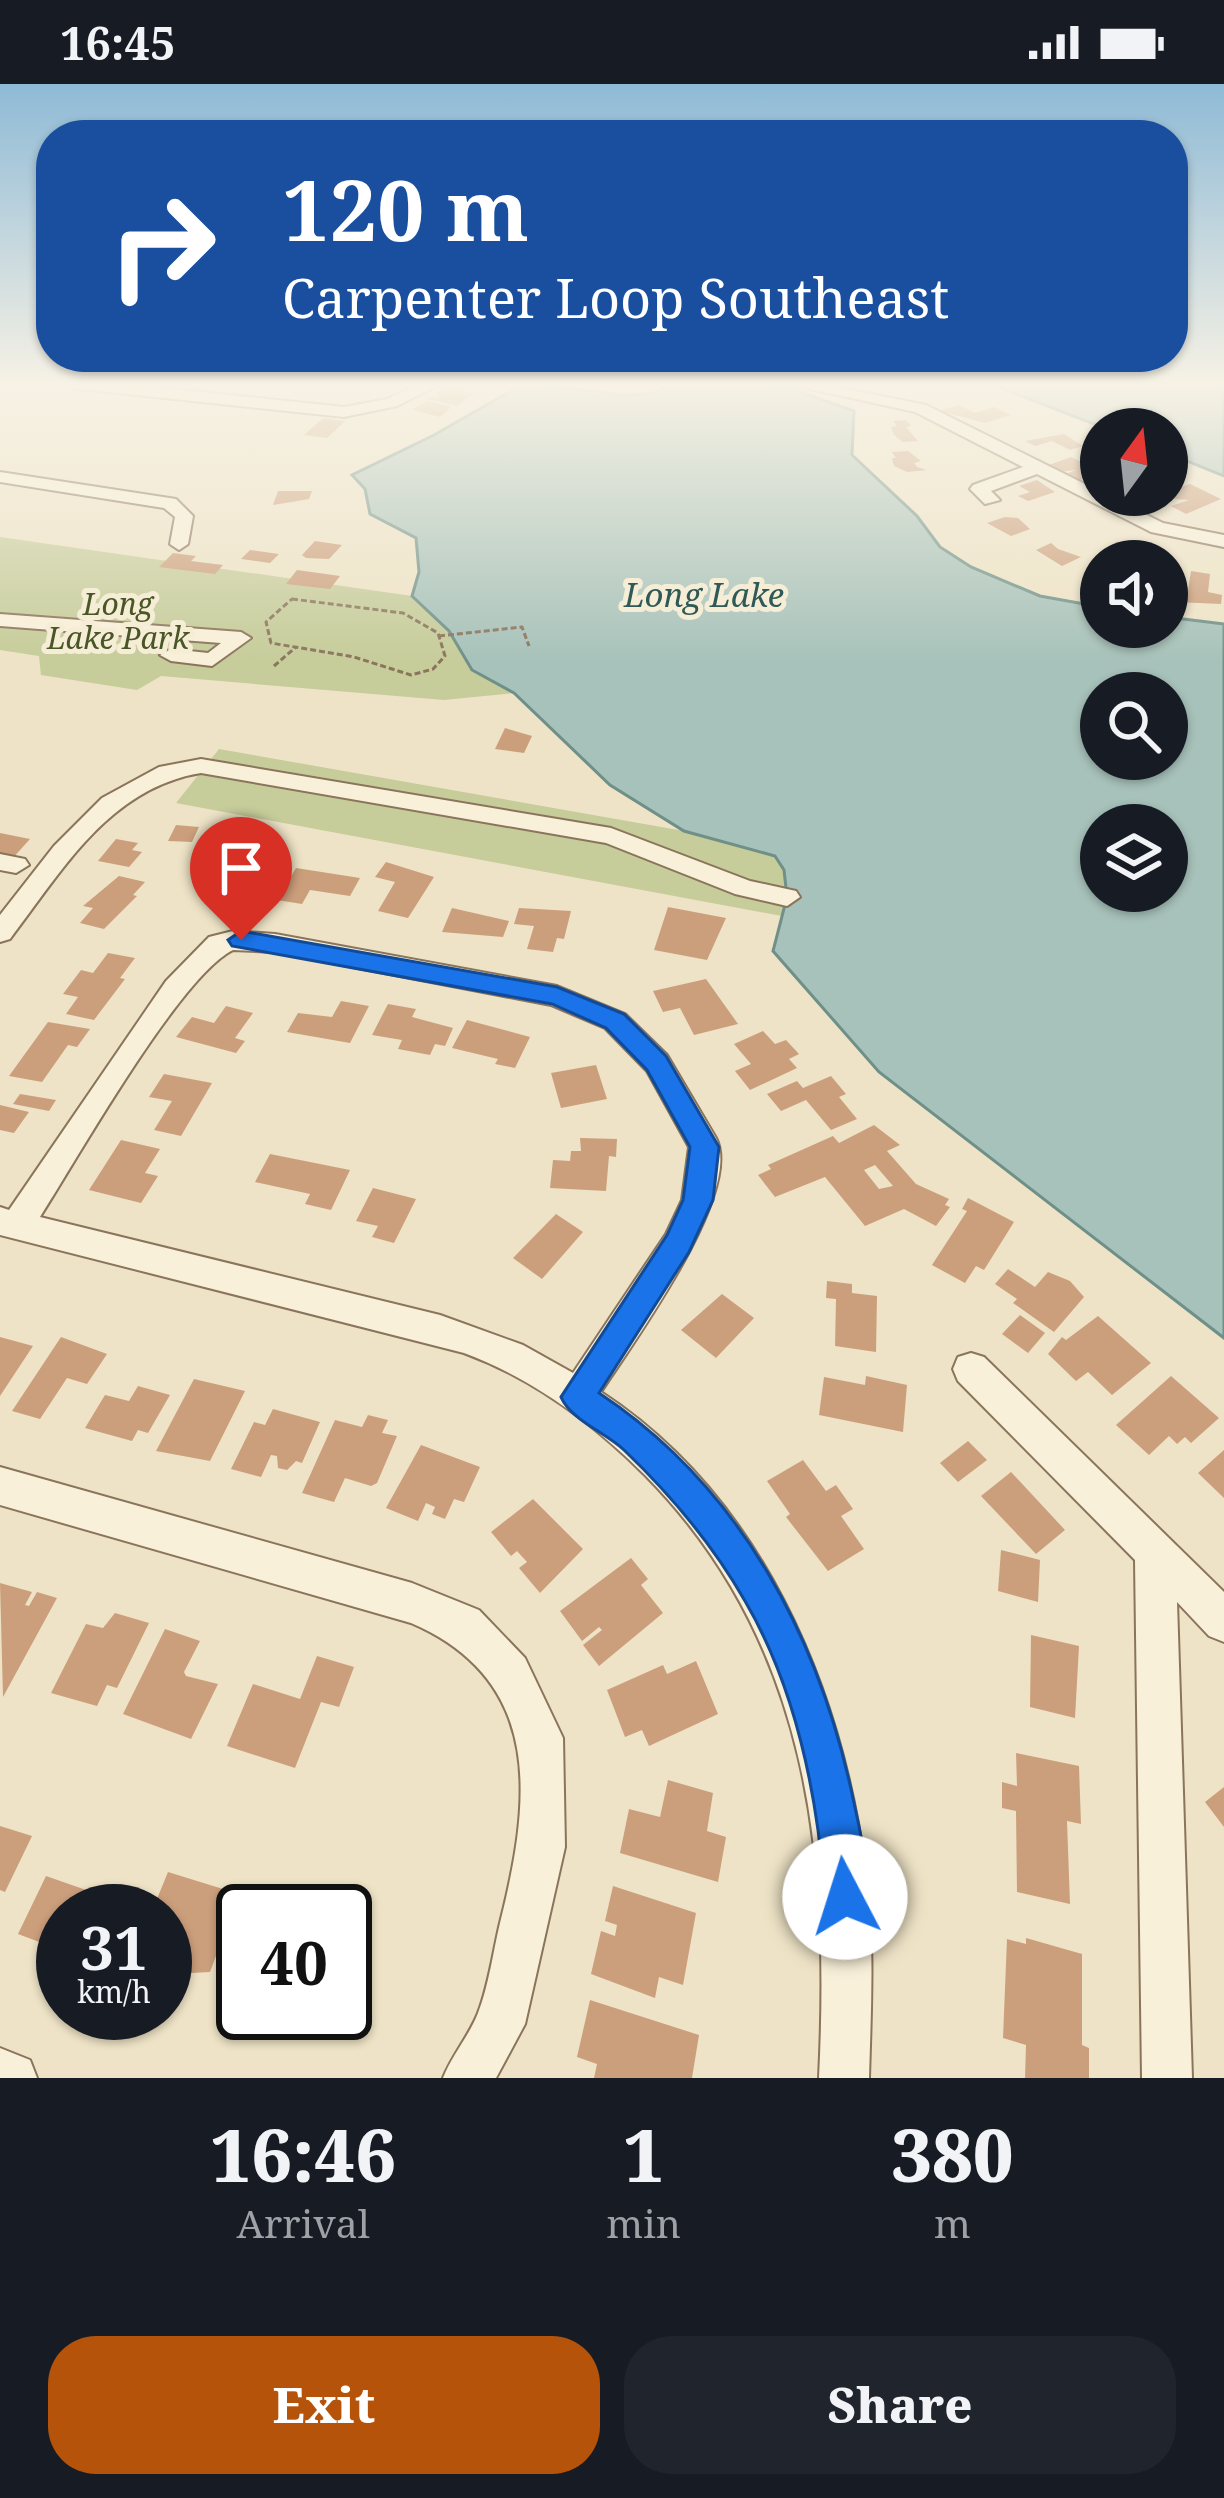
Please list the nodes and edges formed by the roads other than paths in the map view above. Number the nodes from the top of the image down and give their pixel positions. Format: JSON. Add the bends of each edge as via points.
{"nodes":[{"id":1,"x":1014,"y":476,"type":"edge"},
{"id":2,"x":1057,"y":476,"type":"edge"},
{"id":3,"x":0,"y":477,"type":"edge"},
{"id":4,"x":991,"y":500,"type":"dead end"},
{"id":5,"x":1224,"y":541,"type":"edge"},
{"id":6,"x":179,"y":544,"type":"dead end"},
{"id":7,"x":4,"y":612,"type":"edge"},
{"id":8,"x":171,"y":655,"type":"dead end"},
{"id":9,"x":787,"y":897,"type":"dead end"},
{"id":10,"x":0,"y":933,"type":"edge"},
{"id":11,"x":9,"y":1223,"type":"edge"},
{"id":12,"x":971,"y":1370,"type":"dead end"},
{"id":13,"x":578,"y":1397,"type":"junction"},
{"id":14,"x":0,"y":1486,"type":"edge"},
{"id":15,"x":1155,"y":1552,"type":"junction"},
{"id":16,"x":1224,"y":1621,"type":"edge"},
{"id":17,"x":0,"y":2073,"type":"edge"},
{"id":18,"x":12,"y":2078,"type":"edge"},
{"id":19,"x":468,"y":2078,"type":"edge"},
{"id":20,"x":844,"y":2078,"type":"edge"},
{"id":21,"x":1166,"y":2078,"type":"edge"}],
"edges":[{"from":1,"to":4,"type":"street","via":[[979,489]]},
{"from":2,"to":5,"type":"street","via":[[1158,528]]},
{"from":3,"to":6,"type":"street","via":[[170,503],[184,516]]},
{"from":7,"to":8,"type":"street","via":[[241,638],[212,660]]},
{"from":9,"to":10,"type":"street","via":[[610,836],[182,766],[138,781],[102,808]]},
{"from":11,"to":13,"type":"street","via":[[420,1325],[532,1366]]},
{"from":11,"to":13,"type":"street","via":[[199,958],[220,944],[275,943],[557,996],[615,1021],[639,1042],[705,1147],[698,1200],[678,1243]]},
{"from":12,"to":15,"type":"street"},
{"from":13,"to":20,"type":"street","via":[[631,1433],[719,1529],[795,1661],[839,1831],[848,1929]]},
{"from":14,"to":19,"type":"street","via":[[412,1603],[464,1625],[510,1673],[541,1738],[542,1847],[500,2024]]},
{"from":15,"to":16,"type":"street"},
{"from":15,"to":21,"type":"street"},
{"from":17,"to":18,"type":"street"}]}
